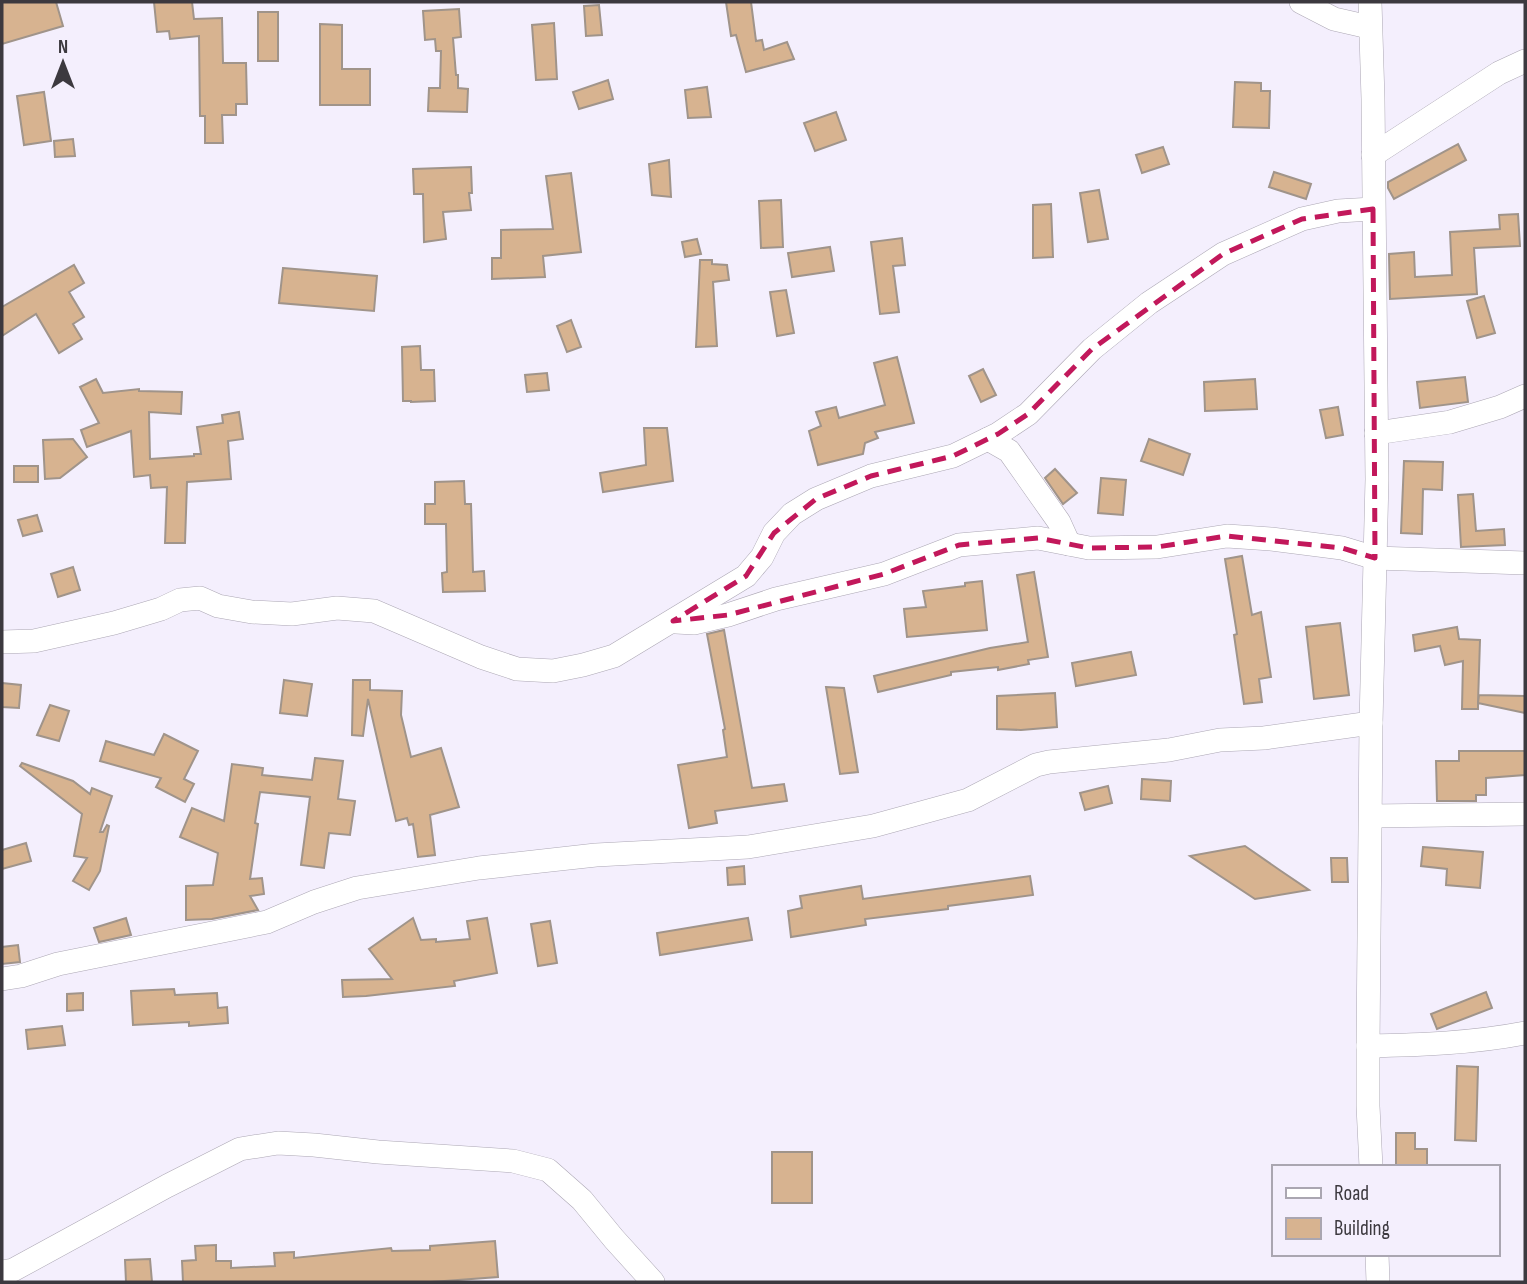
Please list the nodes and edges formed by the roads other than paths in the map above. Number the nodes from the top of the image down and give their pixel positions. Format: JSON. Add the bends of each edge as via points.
{"nodes":[{"id":1,"x":1301,"y":2,"type":"edge"},
{"id":2,"x":1370,"y":2,"type":"edge"},
{"id":3,"x":1369,"y":27,"type":"junction"},
{"id":4,"x":1525,"y":61,"type":"edge"},
{"id":5,"x":1373,"y":155,"type":"junction"},
{"id":6,"x":1373,"y":209,"type":"junction"},
{"id":7,"x":1525,"y":396,"type":"edge"},
{"id":8,"x":1376,"y":433,"type":"junction"},
{"id":9,"x":988,"y":439,"type":"junction"},
{"id":10,"x":1069,"y":544,"type":"junction"},
{"id":11,"x":1375,"y":558,"type":"junction"},
{"id":12,"x":1525,"y":564,"type":"edge"},
{"id":13,"x":673,"y":621,"type":"junction"},
{"id":14,"x":2,"y":642,"type":"edge"},
{"id":15,"x":1371,"y":723,"type":"junction"},
{"id":16,"x":1525,"y":814,"type":"edge"},
{"id":17,"x":1371,"y":816,"type":"junction"},
{"id":18,"x":2,"y":979,"type":"edge"},
{"id":19,"x":1525,"y":1033,"type":"edge"},
{"id":20,"x":1368,"y":1046,"type":"junction"},
{"id":21,"x":1371,"y":1165,"type":"edge"},
{"id":22,"x":1377,"y":1256,"type":"edge"},
{"id":23,"x":2,"y":1272,"type":"edge"},
{"id":24,"x":653,"y":1282,"type":"edge"},
{"id":25,"x":1378,"y":1282,"type":"edge"}],
"edges":[{"from":1,"to":3,"type":"street","via":[[1334,19]]},
{"from":2,"to":3,"type":"street"},
{"from":3,"to":5,"type":"street"},
{"from":4,"to":5,"type":"street"},
{"from":5,"to":6,"type":"street"},
{"from":6,"to":8,"type":"street"},
{"from":6,"to":9,"type":"street","via":[[1302,219],[1223,254],[1149,303],[1091,349],[1028,414]]},
{"from":7,"to":8,"type":"street","via":[[1450,422]]},
{"from":8,"to":11,"type":"street"},
{"from":9,"to":10,"type":"street","via":[[1009,451],[1059,522]]},
{"from":9,"to":13,"type":"street","via":[[953,456],[871,476],[816,499],[774,533],[746,576]]},
{"from":10,"to":11,"type":"street","via":[[1157,547],[1227,537],[1271,539],[1342,548]]},
{"from":10,"to":13,"type":"street","via":[[1038,538],[959,545],[884,574],[694,623]]},
{"from":11,"to":12,"type":"street"},
{"from":11,"to":15,"type":"street"},
{"from":13,"to":14,"type":"street","via":[[614,656],[553,671],[517,669],[481,657],[374,611],[251,612],[200,598],[34,641]]},
{"from":15,"to":17,"type":"street"},
{"from":15,"to":18,"type":"street","via":[[1049,762],[968,800],[873,826],[748,847],[479,867],[357,888],[267,922]]},
{"from":16,"to":17,"type":"street"},
{"from":17,"to":20,"type":"street"},
{"from":19,"to":20,"type":"street","via":[[1430,1045]]},
{"from":20,"to":21,"type":"street"},
{"from":22,"to":25,"type":"street"},
{"from":23,"to":24,"type":"street","via":[[240,1149],[278,1143],[513,1161],[548,1170],[582,1200]]}]}
